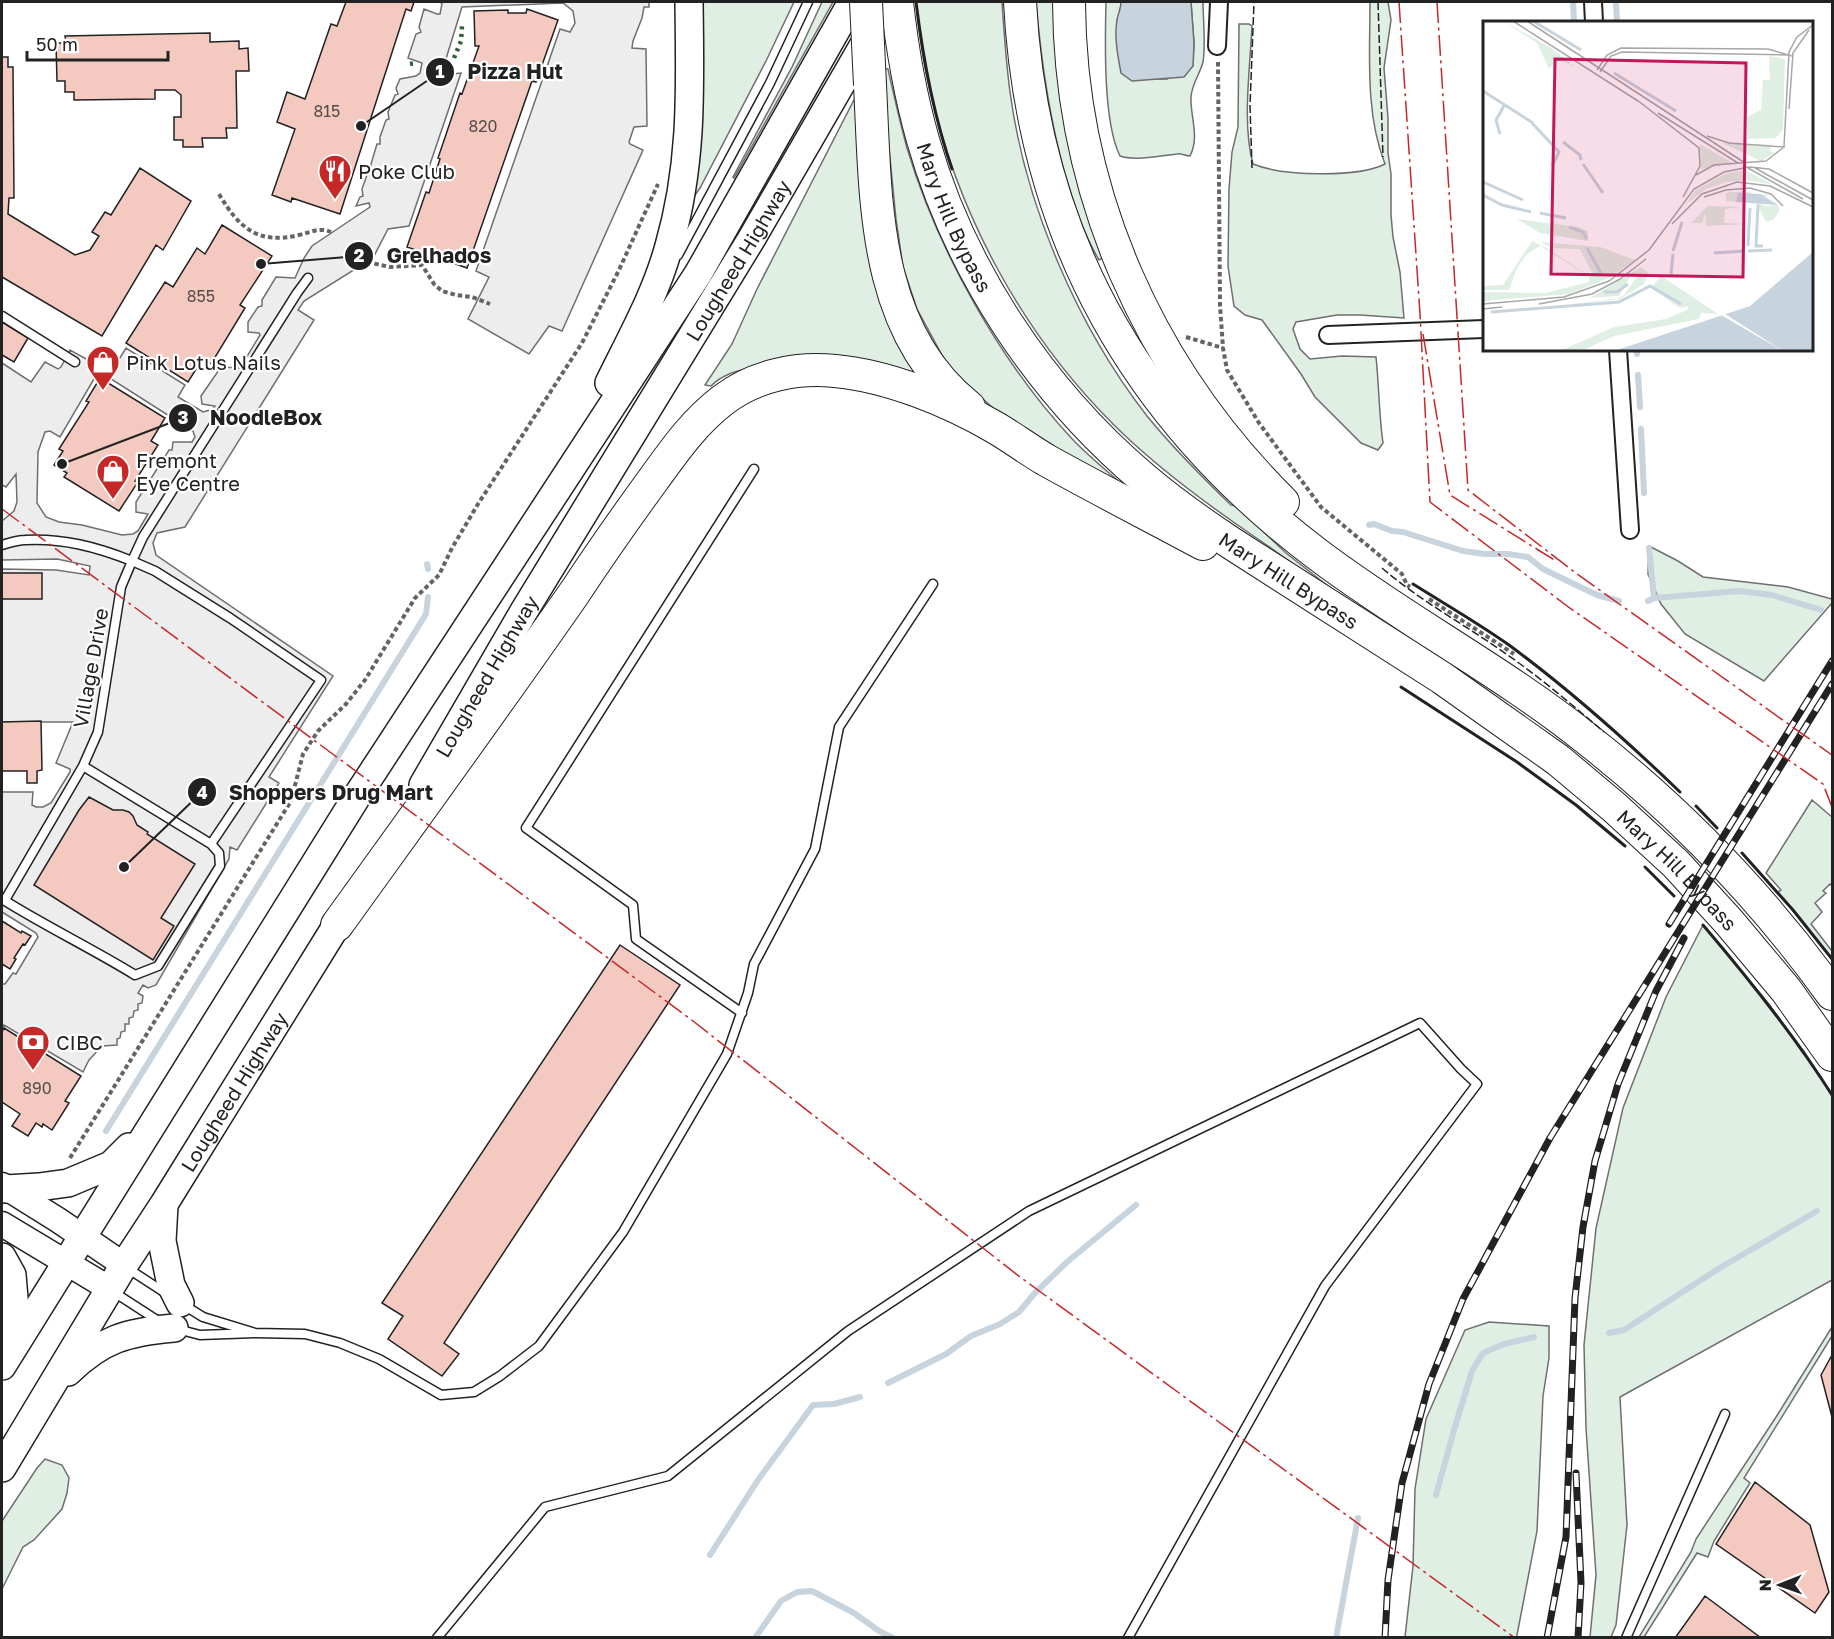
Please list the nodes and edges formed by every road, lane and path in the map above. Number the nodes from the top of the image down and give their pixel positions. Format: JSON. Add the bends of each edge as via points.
{"nodes":[{"id":1,"x":689,"y":2,"type":"edge"},
{"id":2,"x":808,"y":2,"type":"edge"},
{"id":3,"x":852,"y":2,"type":"edge"},
{"id":4,"x":866,"y":2,"type":"edge"},
{"id":5,"x":1020,"y":2,"type":"edge"},
{"id":6,"x":1069,"y":2,"type":"edge"},
{"id":7,"x":1219,"y":2,"type":"edge"},
{"id":8,"x":1593,"y":2,"type":"edge"},
{"id":9,"x":895,"y":11,"type":"edge"},
{"id":10,"x":1594,"y":21,"type":"edge"},
{"id":11,"x":1217,"y":46,"type":"joint"},
{"id":12,"x":660,"y":180,"type":"dead end"},
{"id":13,"x":219,"y":194,"type":"dead end"},
{"id":14,"x":331,"y":232,"type":"dead end"},
{"id":15,"x":367,"y":262,"type":"dead end"},
{"id":16,"x":308,"y":278,"type":"dead end"},
{"id":17,"x":490,"y":304,"type":"dead end"},
{"id":18,"x":2,"y":316,"type":"edge"},
{"id":19,"x":1483,"y":329,"type":"edge"},
{"id":20,"x":1328,"y":336,"type":"dead end"},
{"id":21,"x":1618,"y":351,"type":"edge"},
{"id":22,"x":75,"y":362,"type":"dead end"},
{"id":23,"x":604,"y":391,"type":"junction"},
{"id":24,"x":996,"y":428,"type":"junction"},
{"id":25,"x":754,"y":469,"type":"dead end"},
{"id":26,"x":1630,"y":530,"type":"dead end"},
{"id":27,"x":2,"y":545,"type":"edge"},
{"id":28,"x":132,"y":561,"type":"junction"},
{"id":29,"x":933,"y":584,"type":"dead end"},
{"id":30,"x":1407,"y":585,"type":"dead end"},
{"id":31,"x":1377,"y":596,"type":"junction"},
{"id":32,"x":1343,"y":615,"type":"junction"},
{"id":33,"x":461,"y":638,"type":"junction"},
{"id":34,"x":84,"y":766,"type":"junction"},
{"id":35,"x":211,"y":844,"type":"junction"},
{"id":36,"x":3,"y":899,"type":"edge"},
{"id":37,"x":337,"y":925,"type":"junction"},
{"id":38,"x":1833,"y":994,"type":"edge"},
{"id":39,"x":742,"y":1013,"type":"junction"},
{"id":40,"x":1833,"y":1055,"type":"edge"},
{"id":41,"x":155,"y":1121,"type":"junction"},
{"id":42,"x":66,"y":1165,"type":"dead end"},
{"id":43,"x":4,"y":1187,"type":"edge"},
{"id":44,"x":164,"y":1204,"type":"junction"},
{"id":45,"x":2,"y":1224,"type":"edge"},
{"id":46,"x":83,"y":1236,"type":"junction"},
{"id":47,"x":2,"y":1257,"type":"edge"},
{"id":48,"x":66,"y":1263,"type":"junction"},
{"id":49,"x":124,"y":1265,"type":"junction"},
{"id":50,"x":110,"y":1290,"type":"junction"},
{"id":51,"x":177,"y":1316,"type":"junction"},
{"id":52,"x":255,"y":1333,"type":"junction"},
{"id":53,"x":7,"y":1358,"type":"edge"},
{"id":54,"x":46,"y":1394,"type":"junction"},
{"id":55,"x":1725,"y":1414,"type":"dead end"},
{"id":56,"x":2,"y":1468,"type":"edge"},
{"id":57,"x":437,"y":1638,"type":"edge"},
{"id":58,"x":1128,"y":1638,"type":"edge"},
{"id":59,"x":1626,"y":1638,"type":"edge"}],
"edges":[{"from":1,"to":23,"type":"main road","via":[[689,140],[677,216],[659,277]]},
{"from":2,"to":23,"type":"lane","via":[[745,131]]},
{"from":3,"to":33,"type":"main road","name":"Lougheed Highway","via":[[698,274]]},
{"from":4,"to":24,"type":"highway","bridge":true,"via":[[879,223],[898,309],[916,345],[944,383]]},
{"from":5,"to":31,"type":"highway","name":"Mary Hill Bypass","via":[[1025,72],[1046,169],[1071,243],[1118,337],[1171,414],[1227,477],[1281,526]]},
{"from":6,"to":31,"type":"highway","via":[[1080,120],[1100,202],[1136,298],[1161,347],[1234,451]]},
{"from":7,"to":11,"type":"street"},
{"from":8,"to":10,"type":"street"},
{"from":9,"to":32,"type":"highway","name":"Mary Hill Bypass","via":[[923,142],[948,211],[998,308],[1040,369],[1088,426],[1142,477],[1231,543]]},
{"from":9,"to":37,"type":"main road","name":"Lougheed Highway","via":[[845,80]]},
{"from":11,"to":30,"type":"path","via":[[1220,305],[1227,370],[1259,423],[1322,507],[1402,574]]},
{"from":12,"to":42,"type":"path","via":[[582,343],[478,504],[439,575],[415,598],[365,680],[308,746],[291,801]]},
{"from":13,"to":14,"type":"path","via":[[235,219],[261,236],[274,239],[323,229]]},
{"from":15,"to":17,"type":"path","via":[[390,267],[423,265],[442,291]]},
{"from":16,"to":28,"type":"lane","name":"Village Drive","via":[[149,527]]},
{"from":18,"to":22,"type":"lane"},
{"from":19,"to":20,"type":"street"},
{"from":21,"to":26,"type":"street"},
{"from":23,"to":33,"type":"main road"},
{"from":24,"to":32,"type":"highway","via":[[1106,493]]},
{"from":24,"to":37,"type":"highway","via":[[931,397],[869,377],[834,371],[783,373],[726,397],[701,418],[668,459]]},
{"from":25,"to":39,"type":"lane","via":[[526,828],[633,905],[636,939]]},
{"from":27,"to":28,"type":"lane","via":[[23,540],[81,544]]},
{"from":28,"to":34,"type":"lane","name":"Village Drive","via":[[121,587],[98,732]]},
{"from":28,"to":35,"type":"lane","via":[[230,618],[321,680]]},
{"from":29,"to":39,"type":"lane","via":[[839,727],[815,849],[754,964]]},
{"from":31,"to":38,"type":"highway","name":"Mary Hill Bypass","via":[[1527,694],[1639,782],[1750,891]]},
{"from":32,"to":40,"type":"highway","name":"Mary Hill Bypass","via":[[1505,722],[1614,807],[1676,864],[1729,922],[1786,990]]},
{"from":33,"to":41,"type":"main road","name":"Lougheed Highway"},
{"from":34,"to":35,"type":"lane"},
{"from":34,"to":36,"type":"lane","name":"Village Drive"},
{"from":35,"to":36,"type":"lane","via":[[219,854],[220,866],[158,966],[135,975]]},
{"from":37,"to":44,"type":"main road","name":"Lougheed Highway"},
{"from":39,"to":52,"type":"lane","via":[[727,1054],[623,1232],[539,1346],[500,1376],[474,1392],[441,1395],[379,1359],[340,1343],[305,1334]]},
{"from":41,"to":43,"type":"main road","via":[[111,1165],[68,1183]]},
{"from":41,"to":46,"type":"main road","name":"Lougheed Highway"},
{"from":43,"to":46,"type":"main road"},
{"from":44,"to":49,"type":"main road","name":"Lougheed Highway"},
{"from":44,"to":51,"type":"main road","via":[[162,1241]]},
{"from":45,"to":48,"type":"main road"},
{"from":46,"to":48,"type":"main road","name":"Lougheed Highway"},
{"from":46,"to":49,"type":"main road"},
{"from":47,"to":53,"type":"main road","via":[[12,1275],[15,1310]]},
{"from":48,"to":50,"type":"main road"},
{"from":48,"to":53,"type":"main road","name":"Lougheed Highway"},
{"from":49,"to":50,"type":"main road","name":"Lougheed Highway"},
{"from":49,"to":51,"type":"lane"},
{"from":50,"to":51,"type":"lane","via":[[152,1318]]},
{"from":50,"to":54,"type":"main road","name":"Lougheed Highway"},
{"from":51,"to":52,"type":"lane","via":[[203,1317]]},
{"from":51,"to":52,"type":"lane","via":[[200,1335]]},
{"from":51,"to":54,"type":"main road","via":[[100,1346]]},
{"from":54,"to":56,"type":"main road","name":"Lougheed Highway"},
{"from":55,"to":59,"type":"lane"},
{"from":57,"to":58,"type":"lane","via":[[545,1508],[668,1476],[848,1331],[1029,1211],[1420,1023],[1477,1084],[1325,1286]]}]}
